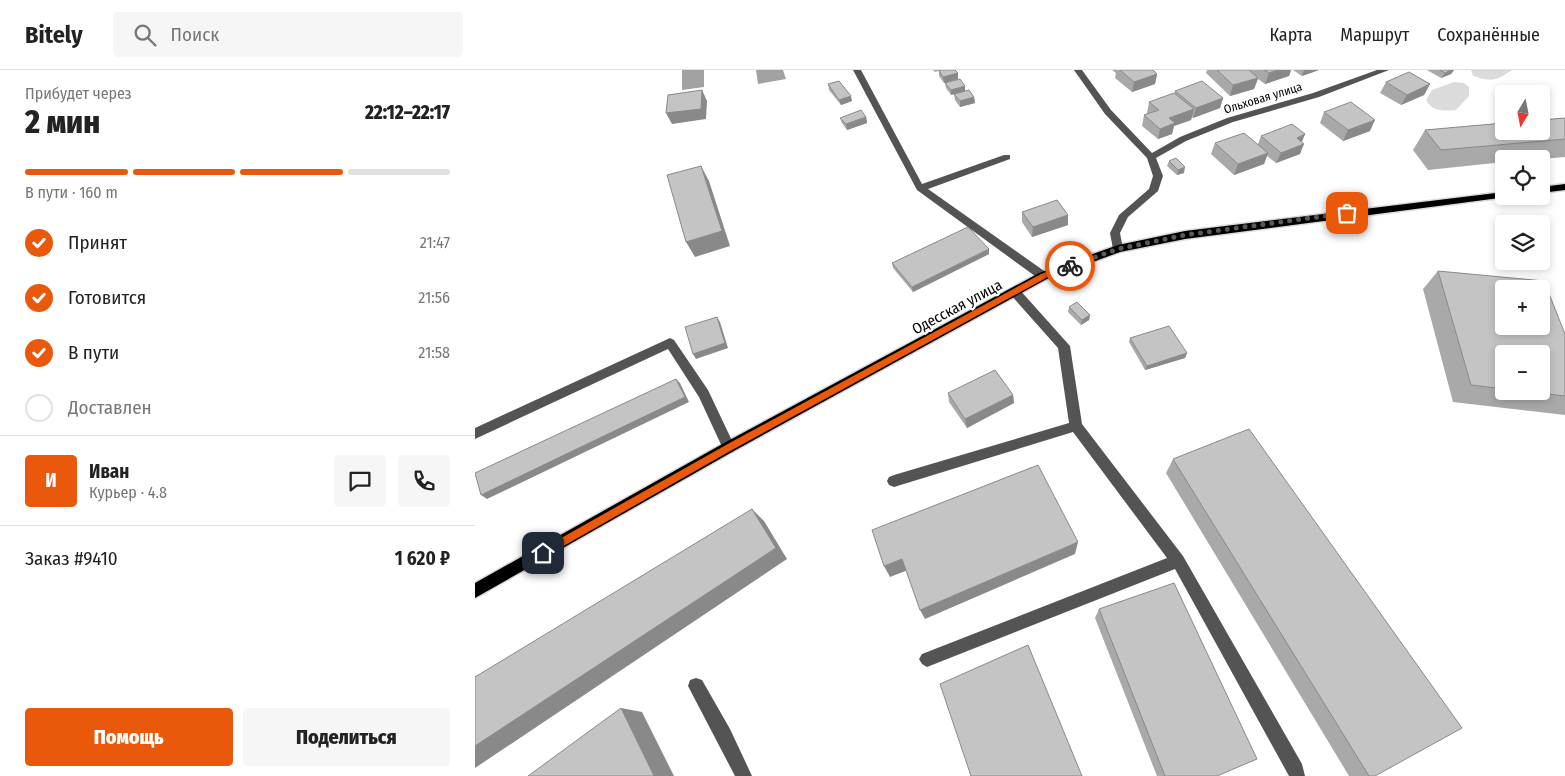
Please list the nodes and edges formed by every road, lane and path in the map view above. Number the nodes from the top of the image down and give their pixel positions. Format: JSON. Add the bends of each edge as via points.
{"nodes":[{"id":1,"x":857,"y":70,"type":"edge"},
{"id":2,"x":1078,"y":70,"type":"edge"},
{"id":3,"x":1385,"y":70,"type":"edge"},
{"id":4,"x":1007,"y":157,"type":"dead end"},
{"id":5,"x":1151,"y":157,"type":"junction"},
{"id":6,"x":920,"y":188,"type":"junction"},
{"id":7,"x":1565,"y":188,"type":"edge"},
{"id":8,"x":1550,"y":189,"type":"edge"},
{"id":9,"x":1495,"y":196,"type":"edge"},
{"id":10,"x":1118,"y":249,"type":"junction"},
{"id":11,"x":1043,"y":276,"type":"junction"},
{"id":12,"x":1015,"y":292,"type":"junction"},
{"id":13,"x":1076,"y":426,"type":"junction"},
{"id":14,"x":475,"y":434,"type":"edge"},
{"id":15,"x":729,"y":448,"type":"junction"},
{"id":16,"x":894,"y":481,"type":"dead end"},
{"id":17,"x":1178,"y":561,"type":"junction"},
{"id":18,"x":475,"y":591,"type":"edge"},
{"id":19,"x":927,"y":659,"type":"dead end"},
{"id":20,"x":696,"y":686,"type":"dead end"},
{"id":21,"x":744,"y":776,"type":"edge"},
{"id":22,"x":1297,"y":776,"type":"edge"}],
"edges":[{"from":1,"to":6,"type":"street"},
{"from":2,"to":5,"type":"street","via":[[1108,112]]},
{"from":3,"to":5,"type":"street","name":"Ольховая улица","via":[[1231,120]]},
{"from":4,"to":6,"type":"street"},
{"from":5,"to":10,"type":"street","via":[[1158,176],[1153,191],[1123,215],[1115,233]]},
{"from":6,"to":11,"type":"street"},
{"from":7,"to":8,"type":"main road"},
{"from":9,"to":10,"type":"main road","name":"Одесская улица","via":[[1185,235]]},
{"from":10,"to":11,"type":"main road","name":"Одесская улица"},
{"from":11,"to":12,"type":"main road","name":"Одесская улица"},
{"from":12,"to":13,"type":"street","via":[[1064,346]]},
{"from":12,"to":15,"type":"main road","name":"Одесская улица"},
{"from":13,"to":16,"type":"street"},
{"from":13,"to":17,"type":"street"},
{"from":14,"to":15,"type":"street","via":[[670,343],[704,394]]},
{"from":15,"to":18,"type":"main road","name":"Одесская улица"},
{"from":17,"to":19,"type":"street"},
{"from":17,"to":22,"type":"street"},
{"from":20,"to":21,"type":"street"}]}
